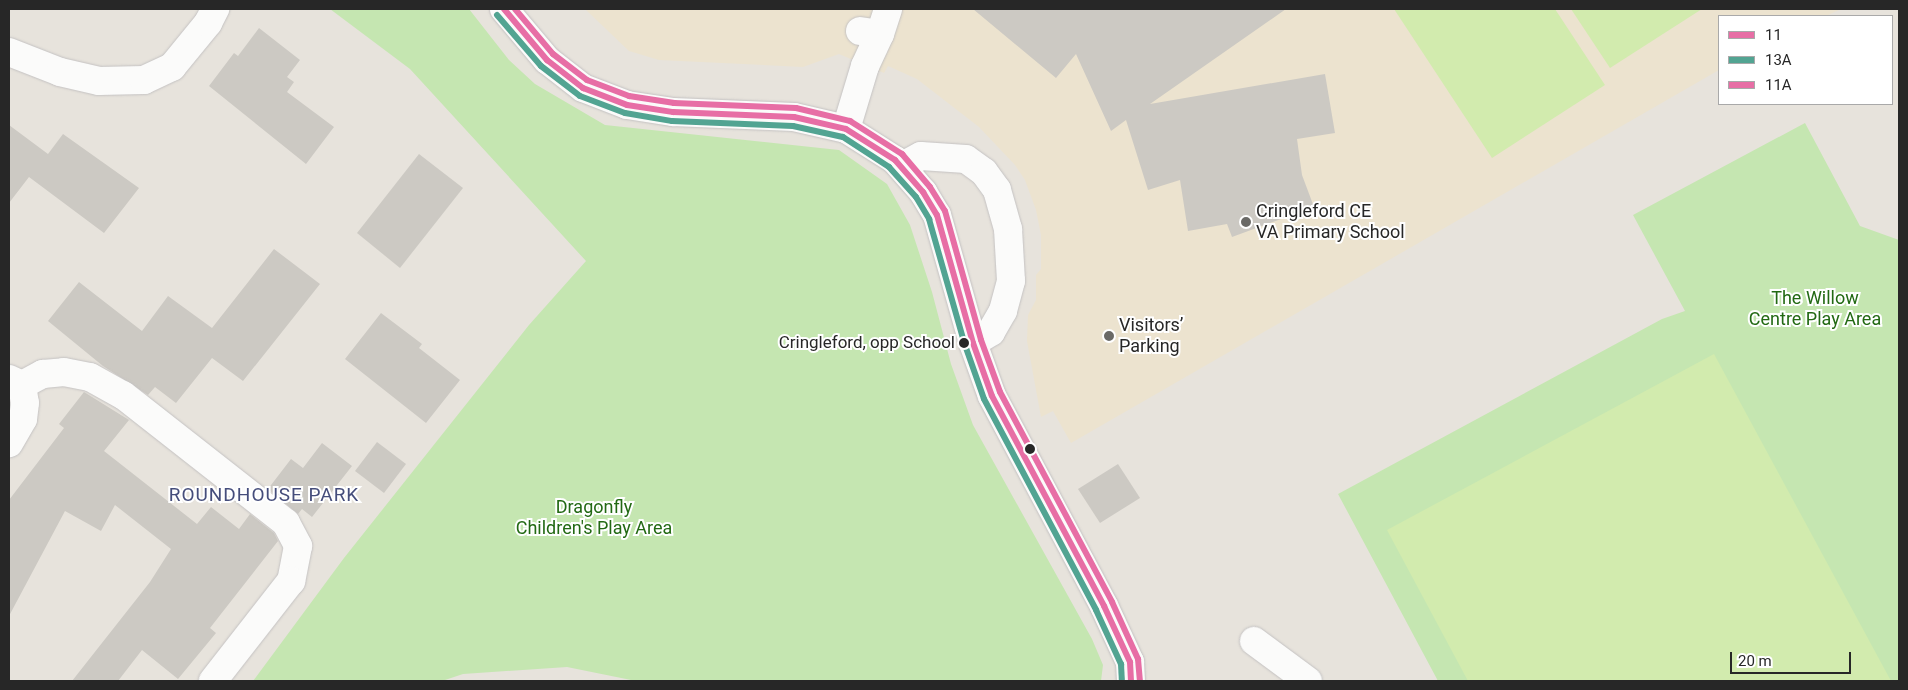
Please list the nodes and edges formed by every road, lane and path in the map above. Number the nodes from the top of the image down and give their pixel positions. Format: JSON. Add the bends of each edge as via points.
{"nodes":[{"id":1,"x":215,"y":9,"type":"edge"},
{"id":2,"x":504,"y":9,"type":"edge"},
{"id":3,"x":876,"y":24,"type":"edge"},
{"id":4,"x":9,"y":52,"type":"edge"},
{"id":5,"x":846,"y":129,"type":"junction"},
{"id":6,"x":902,"y":166,"type":"junction"},
{"id":7,"x":973,"y":344,"type":"junction"},
{"id":8,"x":15,"y":382,"type":"edge"},
{"id":9,"x":9,"y":443,"type":"edge"},
{"id":10,"x":1254,"y":641,"type":"dead end"},
{"id":11,"x":213,"y":681,"type":"edge"},
{"id":12,"x":1131,"y":681,"type":"edge"},
{"id":13,"x":1308,"y":681,"type":"edge"}],
"edges":[{"from":1,"to":4,"type":"street","via":[[208,23],[172,67],[144,80],[99,81],[60,72]]},
{"from":2,"to":5,"type":"street","via":[[547,60],[583,88],[627,104],[673,112],[794,117]]},
{"from":3,"to":5,"type":"street"},
{"from":5,"to":6,"type":"street"},
{"from":6,"to":7,"type":"street","via":[[937,215]]},
{"from":6,"to":7,"type":"street","via":[[921,156],[966,159],[984,172],[997,190],[1008,229],[1011,281],[1003,311],[991,332]]},
{"from":7,"to":12,"type":"street","via":[[992,396],[1104,606],[1130,662]]},
{"from":8,"to":9,"type":"street","via":[[25,402],[23,419]]},
{"from":8,"to":11,"type":"street","via":[[64,372],[90,377],[123,395],[286,523],[298,546],[291,581]]},
{"from":10,"to":13,"type":"street"}]}
